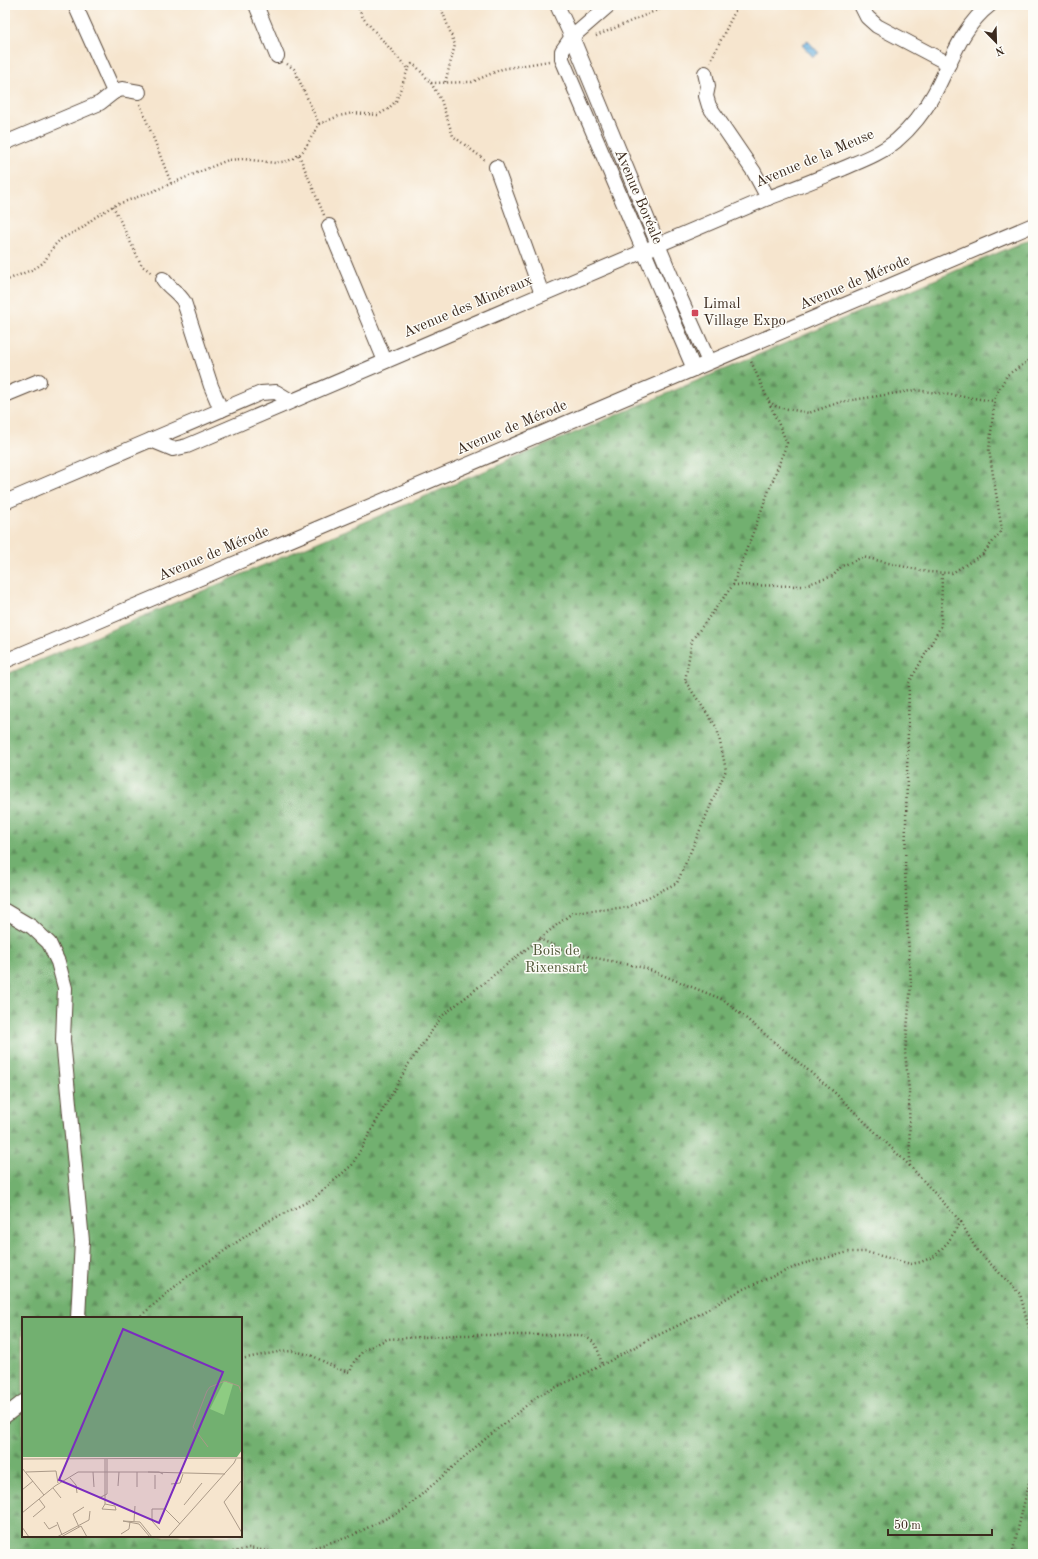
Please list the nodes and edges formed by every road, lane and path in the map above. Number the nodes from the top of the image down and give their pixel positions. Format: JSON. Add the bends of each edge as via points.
{"nodes":[{"id":1,"x":76,"y":5,"type":"edge"},
{"id":2,"x":256,"y":5,"type":"edge"},
{"id":3,"x":357,"y":5,"type":"edge"},
{"id":4,"x":440,"y":5,"type":"edge"},
{"id":5,"x":557,"y":5,"type":"edge"},
{"id":6,"x":609,"y":5,"type":"edge"},
{"id":7,"x":669,"y":5,"type":"edge"},
{"id":8,"x":738,"y":5,"type":"edge"},
{"id":9,"x":861,"y":5,"type":"edge"},
{"id":10,"x":990,"y":5,"type":"edge"},
{"id":11,"x":573,"y":41,"type":"junction"},
{"id":12,"x":277,"y":56,"type":"joint"},
{"id":13,"x":562,"y":59,"type":"junction"},
{"id":14,"x":949,"y":64,"type":"junction"},
{"id":15,"x":408,"y":69,"type":"junction"},
{"id":16,"x":705,"y":73,"type":"joint"},
{"id":17,"x":431,"y":83,"type":"junction"},
{"id":18,"x":445,"y":83,"type":"junction"},
{"id":19,"x":114,"y":92,"type":"junction"},
{"id":20,"x":139,"y":92,"type":"joint"},
{"id":21,"x":319,"y":124,"type":"junction"},
{"id":22,"x":5,"y":143,"type":"edge"},
{"id":23,"x":299,"y":155,"type":"junction"},
{"id":24,"x":496,"y":167,"type":"joint"},
{"id":25,"x":172,"y":184,"type":"junction"},
{"id":26,"x":768,"y":198,"type":"junction"},
{"id":27,"x":113,"y":206,"type":"junction"},
{"id":28,"x":1033,"y":225,"type":"edge"},
{"id":29,"x":329,"y":226,"type":"joint"},
{"id":30,"x":659,"y":246,"type":"junction"},
{"id":31,"x":643,"y":252,"type":"junction"},
{"id":32,"x":163,"y":279,"type":"joint"},
{"id":33,"x":5,"y":281,"type":"edge"},
{"id":34,"x":542,"y":294,"type":"junction"},
{"id":35,"x":745,"y":348,"type":"junction"},
{"id":36,"x":1033,"y":358,"type":"edge"},
{"id":37,"x":385,"y":361,"type":"junction"},
{"id":38,"x":709,"y":362,"type":"junction"},
{"id":39,"x":694,"y":369,"type":"junction"},
{"id":40,"x":39,"y":381,"type":"dead end"},
{"id":41,"x":5,"y":396,"type":"edge"},
{"id":42,"x":768,"y":400,"type":"junction"},
{"id":43,"x":291,"y":401,"type":"junction"},
{"id":44,"x":994,"y":401,"type":"junction"},
{"id":45,"x":222,"y":410,"type":"junction"},
{"id":46,"x":151,"y":440,"type":"junction"},
{"id":47,"x":5,"y":502,"type":"edge"},
{"id":48,"x":942,"y":572,"type":"junction"},
{"id":49,"x":733,"y":585,"type":"junction"},
{"id":50,"x":5,"y":661,"type":"edge"},
{"id":51,"x":5,"y":911,"type":"edge"},
{"id":52,"x":539,"y":939,"type":"junction"},
{"id":53,"x":910,"y":1166,"type":"junction"},
{"id":54,"x":961,"y":1222,"type":"junction"},
{"id":55,"x":78,"y":1317,"type":"edge"},
{"id":56,"x":139,"y":1317,"type":"edge"},
{"id":57,"x":1033,"y":1337,"type":"edge"},
{"id":58,"x":242,"y":1359,"type":"edge"},
{"id":59,"x":602,"y":1365,"type":"junction"},
{"id":60,"x":22,"y":1403,"type":"edge"},
{"id":61,"x":5,"y":1416,"type":"edge"},
{"id":62,"x":1033,"y":1466,"type":"edge"},
{"id":63,"x":225,"y":1554,"type":"edge"},
{"id":64,"x":286,"y":1554,"type":"edge"},
{"id":65,"x":292,"y":1554,"type":"edge"},
{"id":66,"x":1012,"y":1554,"type":"edge"}],
"edges":[{"from":1,"to":19,"type":"street"},
{"from":2,"to":12,"type":"street"},
{"from":3,"to":15,"type":"path","via":[[362,18]]},
{"from":4,"to":18,"type":"path","via":[[455,44]]},
{"from":5,"to":11,"type":"street","name":"Avenue Boréale"},
{"from":6,"to":11,"type":"street"},
{"from":7,"to":11,"type":"path"},
{"from":8,"to":16,"type":"path"},
{"from":9,"to":14,"type":"street","via":[[877,26]]},
{"from":10,"to":14,"type":"street","name":"Avenue de la Meuse","via":[[967,29]]},
{"from":11,"to":13,"type":"street","via":[[562,51]]},
{"from":11,"to":30,"type":"street","name":"Avenue Boréale"},
{"from":12,"to":21,"type":"path","via":[[294,69]]},
{"from":13,"to":18,"type":"path","via":[[502,69],[472,82]]},
{"from":13,"to":31,"type":"street","name":"Avenue Boréale"},
{"from":14,"to":26,"type":"street","name":"Avenue de la Meuse","via":[[934,95],[919,117],[894,142],[876,154]]},
{"from":15,"to":17,"type":"path","via":[[412,64],[417,67]]},
{"from":15,"to":21,"type":"path","via":[[396,102],[388,109],[378,115],[353,113]]},
{"from":16,"to":26,"type":"street","via":[[708,106],[754,172]]},
{"from":17,"to":18,"type":"path"},
{"from":17,"to":24,"type":"path","via":[[441,100],[453,136]]},
{"from":19,"to":20,"type":"street"},
{"from":19,"to":22,"type":"street","via":[[100,103]]},
{"from":20,"to":25,"type":"path","via":[[140,104]]},
{"from":21,"to":23,"type":"path"},
{"from":23,"to":25,"type":"path","via":[[288,161],[275,163],[243,158],[228,160]]},
{"from":23,"to":29,"type":"path"},
{"from":24,"to":34,"type":"street"},
{"from":25,"to":27,"type":"path"},
{"from":26,"to":30,"type":"street","name":"Avenue de la Meuse"},
{"from":27,"to":32,"type":"path","via":[[142,266]]},
{"from":27,"to":33,"type":"path","via":[[62,239],[36,268]]},
{"from":28,"to":35,"type":"street","name":"Avenue de Mérode"},
{"from":29,"to":37,"type":"street"},
{"from":30,"to":31,"type":"street","name":"Avenue des Minéraux"},
{"from":30,"to":38,"type":"street","name":"Avenue Boréale"},
{"from":31,"to":34,"type":"street","name":"Avenue des Minéraux"},
{"from":31,"to":39,"type":"street","name":"Avenue Boréale"},
{"from":32,"to":45,"type":"street","via":[[184,302],[211,386]]},
{"from":34,"to":37,"type":"street","name":"Avenue des Minéraux"},
{"from":35,"to":38,"type":"street","name":"Avenue de Mérode"},
{"from":35,"to":42,"type":"path"},
{"from":36,"to":44,"type":"path","via":[[1007,375]]},
{"from":37,"to":43,"type":"street","name":"Avenue des Minéraux"},
{"from":38,"to":39,"type":"street","name":"Avenue de Mérode"},
{"from":39,"to":50,"type":"street","name":"Avenue de Mérode"},
{"from":40,"to":41,"type":"street"},
{"from":42,"to":44,"type":"path","via":[[777,407],[809,412],[840,402],[916,390]]},
{"from":42,"to":49,"type":"path","via":[[787,443]]},
{"from":43,"to":45,"type":"street","via":[[276,392],[261,393]]},
{"from":43,"to":46,"type":"street","name":"Avenue des Minéraux","via":[[179,449],[173,450]]},
{"from":44,"to":48,"type":"path","via":[[989,450],[1002,530],[983,554],[952,573]]},
{"from":45,"to":46,"type":"street"},
{"from":46,"to":47,"type":"street"},
{"from":48,"to":49,"type":"path","via":[[927,572],[863,557],[842,566],[833,576],[802,586]]},
{"from":48,"to":53,"type":"path","via":[[941,626],[909,683],[905,868],[911,984],[905,1053]]},
{"from":49,"to":52,"type":"path","via":[[692,640],[685,681],[717,728],[726,770],[677,883],[628,907],[572,912]]},
{"from":51,"to":55,"type":"street","via":[[32,927],[48,943],[58,962],[65,988],[63,1048],[82,1241]]},
{"from":52,"to":53,"type":"path","via":[[572,953],[645,968],[724,1000],[834,1092]]},
{"from":52,"to":56,"type":"path","via":[[442,1016],[408,1065],[352,1165],[313,1199],[263,1224],[184,1279]]},
{"from":53,"to":54,"type":"path"},
{"from":54,"to":57,"type":"path","via":[[976,1249],[1020,1294]]},
{"from":54,"to":59,"type":"path","via":[[935,1256],[921,1262],[911,1264],[866,1252],[849,1252],[802,1264],[743,1289],[687,1322]]},
{"from":58,"to":59,"type":"path","via":[[293,1351],[311,1355],[338,1369],[350,1372],[363,1351],[387,1339],[459,1335],[581,1335],[593,1341]]},
{"from":59,"to":65,"type":"path","via":[[538,1396],[405,1509],[349,1537]]},
{"from":60,"to":61,"type":"street"},
{"from":62,"to":66,"type":"path"},
{"from":63,"to":64,"type":"path","via":[[248,1548]]}]}
